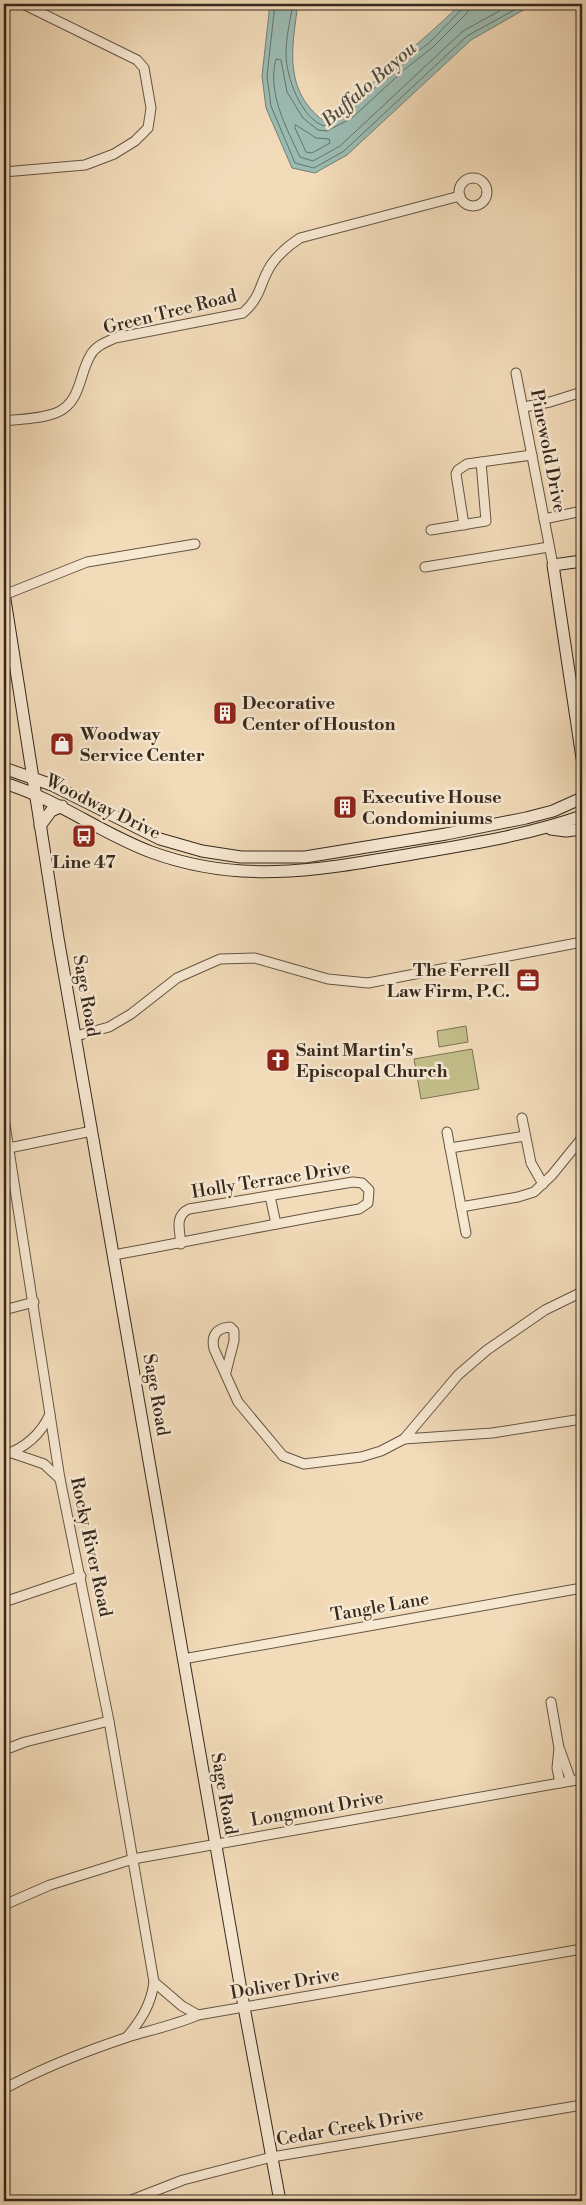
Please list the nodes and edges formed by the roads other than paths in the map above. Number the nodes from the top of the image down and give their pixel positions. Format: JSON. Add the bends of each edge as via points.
{"nodes":[{"id":1,"x":23,"y":4,"type":"edge"},
{"id":2,"x":4,"y":172,"type":"edge"},
{"id":3,"x":460,"y":196,"type":"dead end"},
{"id":4,"x":516,"y":373,"type":"dead end"},
{"id":5,"x":582,"y":392,"type":"edge"},
{"id":6,"x":524,"y":407,"type":"junction"},
{"id":7,"x":4,"y":422,"type":"edge"},
{"id":8,"x":532,"y":455,"type":"junction"},
{"id":9,"x":481,"y":462,"type":"junction"},
{"id":10,"x":582,"y":511,"type":"edge"},
{"id":11,"x":544,"y":519,"type":"junction"},
{"id":12,"x":464,"y":525,"type":"junction"},
{"id":13,"x":431,"y":530,"type":"dead end"},
{"id":14,"x":195,"y":544,"type":"dead end"},
{"id":15,"x":549,"y":547,"type":"junction"},
{"id":16,"x":582,"y":560,"type":"edge"},
{"id":17,"x":553,"y":565,"type":"junction"},
{"id":18,"x":425,"y":567,"type":"dead end"},
{"id":19,"x":4,"y":595,"type":"edge"},
{"id":20,"x":582,"y":758,"type":"edge"},
{"id":21,"x":4,"y":768,"type":"edge"},
{"id":22,"x":33,"y":777,"type":"junction"},
{"id":23,"x":4,"y":783,"type":"edge"},
{"id":24,"x":35,"y":793,"type":"junction"},
{"id":25,"x":582,"y":798,"type":"edge"},
{"id":26,"x":62,"y":806,"type":"junction"},
{"id":27,"x":582,"y":816,"type":"edge"},
{"id":28,"x":40,"y":826,"type":"junction"},
{"id":29,"x":546,"y":828,"type":"junction"},
{"id":30,"x":582,"y":829,"type":"edge"},
{"id":31,"x":446,"y":834,"type":"junction"},
{"id":32,"x":449,"y":847,"type":"junction"},
{"id":33,"x":304,"y":857,"type":"junction"},
{"id":34,"x":306,"y":871,"type":"junction"},
{"id":35,"x":582,"y":942,"type":"edge"},
{"id":36,"x":76,"y":1036,"type":"junction"},
{"id":37,"x":4,"y":1118,"type":"edge"},
{"id":38,"x":522,"y":1118,"type":"dead end"},
{"id":39,"x":92,"y":1131,"type":"junction"},
{"id":40,"x":447,"y":1132,"type":"dead end"},
{"id":41,"x":525,"y":1136,"type":"junction"},
{"id":42,"x":582,"y":1138,"type":"edge"},
{"id":43,"x":6,"y":1148,"type":"edge"},
{"id":44,"x":450,"y":1148,"type":"junction"},
{"id":45,"x":543,"y":1184,"type":"junction"},
{"id":46,"x":270,"y":1196,"type":"junction"},
{"id":47,"x":461,"y":1207,"type":"junction"},
{"id":48,"x":276,"y":1224,"type":"junction"},
{"id":49,"x":466,"y":1233,"type":"dead end"},
{"id":50,"x":182,"y":1244,"type":"junction"},
{"id":51,"x":114,"y":1255,"type":"junction"},
{"id":52,"x":582,"y":1292,"type":"edge"},
{"id":53,"x":34,"y":1302,"type":"junction"},
{"id":54,"x":4,"y":1310,"type":"edge"},
{"id":55,"x":226,"y":1372,"type":"dead end"},
{"id":56,"x":50,"y":1414,"type":"junction"},
{"id":57,"x":582,"y":1419,"type":"edge"},
{"id":58,"x":404,"y":1439,"type":"junction"},
{"id":59,"x":8,"y":1454,"type":"edge"},
{"id":60,"x":60,"y":1478,"type":"junction"},
{"id":61,"x":81,"y":1576,"type":"junction"},
{"id":62,"x":582,"y":1588,"type":"edge"},
{"id":63,"x":4,"y":1602,"type":"edge"},
{"id":64,"x":183,"y":1659,"type":"junction"},
{"id":65,"x":551,"y":1702,"type":"dead end"},
{"id":66,"x":109,"y":1721,"type":"junction"},
{"id":67,"x":559,"y":1748,"type":"junction"},
{"id":68,"x":4,"y":1750,"type":"edge"},
{"id":69,"x":582,"y":1778,"type":"edge"},
{"id":70,"x":571,"y":1781,"type":"junction"},
{"id":71,"x":560,"y":1783,"type":"junction"},
{"id":72,"x":215,"y":1844,"type":"junction"},
{"id":73,"x":133,"y":1859,"type":"junction"},
{"id":74,"x":4,"y":1904,"type":"edge"},
{"id":75,"x":582,"y":1949,"type":"edge"},
{"id":76,"x":154,"y":1982,"type":"junction"},
{"id":77,"x":244,"y":2007,"type":"junction"},
{"id":78,"x":198,"y":2015,"type":"junction"},
{"id":79,"x":127,"y":2038,"type":"junction"},
{"id":80,"x":4,"y":2089,"type":"edge"},
{"id":81,"x":582,"y":2105,"type":"edge"},
{"id":82,"x":272,"y":2157,"type":"junction"},
{"id":83,"x":129,"y":2201,"type":"edge"},
{"id":84,"x":280,"y":2201,"type":"edge"}],
"edges":[{"from":1,"to":2,"type":"street","via":[[137,60],[144,68],[151,108],[148,128],[114,154],[85,165]]},
{"from":3,"to":7,"type":"street","name":"Green Tree Road","via":[[300,238],[284,249],[270,266],[255,303],[243,314],[115,338],[100,344],[90,354],[70,404],[57,412]]},
{"from":4,"to":6,"type":"street","name":"Pinewold Drive"},
{"from":5,"to":6,"type":"street"},
{"from":6,"to":8,"type":"street","name":"Pinewold Drive"},
{"from":8,"to":9,"type":"street"},
{"from":8,"to":11,"type":"street","name":"Pinewold Drive"},
{"from":9,"to":12,"type":"street","via":[[461,466],[456,474]]},
{"from":9,"to":12,"type":"street","via":[[486,521]]},
{"from":10,"to":11,"type":"street"},
{"from":11,"to":15,"type":"street","name":"Pinewold Drive"},
{"from":12,"to":13,"type":"street"},
{"from":14,"to":19,"type":"street","via":[[87,562]]},
{"from":15,"to":17,"type":"street","name":"Pinewold Drive"},
{"from":15,"to":18,"type":"street"},
{"from":16,"to":17,"type":"street"},
{"from":17,"to":20,"type":"street"},
{"from":19,"to":22,"type":"street","name":"Sage Road"},
{"from":21,"to":22,"type":"street","name":"Woodway Drive"},
{"from":22,"to":24,"type":"street","name":"Sage Road"},
{"from":22,"to":33,"type":"street","name":"Woodway Drive","via":[[160,839],[202,851],[241,857]]},
{"from":23,"to":24,"type":"street","name":"Woodway Drive"},
{"from":24,"to":26,"type":"street","name":"Woodway Drive"},
{"from":24,"to":28,"type":"street","name":"Sage Road"},
{"from":25,"to":31,"type":"street","name":"Woodway Drive","via":[[533,817]]},
{"from":26,"to":28,"type":"street","via":[[51,812]]},
{"from":26,"to":34,"type":"street","name":"Woodway Drive","via":[[151,852],[197,866],[239,872]]},
{"from":27,"to":29,"type":"street","name":"Woodway Drive"},
{"from":28,"to":36,"type":"street","name":"Sage Road"},
{"from":29,"to":30,"type":"street"},
{"from":29,"to":32,"type":"street","name":"Woodway Drive"},
{"from":31,"to":32,"type":"street"},
{"from":31,"to":33,"type":"street","name":"Woodway Drive"},
{"from":32,"to":34,"type":"street","name":"Woodway Drive"},
{"from":33,"to":34,"type":"street"},
{"from":35,"to":36,"type":"street","via":[[368,983],[328,979],[255,958],[220,959],[177,978],[109,1027]]},
{"from":36,"to":39,"type":"street","name":"Sage Road"},
{"from":37,"to":43,"type":"street","name":"Rocky River Road"},
{"from":38,"to":41,"type":"street"},
{"from":39,"to":43,"type":"street"},
{"from":39,"to":51,"type":"street","name":"Sage Road"},
{"from":40,"to":44,"type":"street"},
{"from":41,"to":44,"type":"street"},
{"from":41,"to":45,"type":"street","via":[[531,1163]]},
{"from":42,"to":45,"type":"street"},
{"from":43,"to":53,"type":"street","name":"Rocky River Road"},
{"from":44,"to":47,"type":"street"},
{"from":45,"to":47,"type":"street","via":[[534,1192],[518,1197]]},
{"from":46,"to":48,"type":"street"},
{"from":46,"to":48,"type":"street","name":"Holly Terrace Drive","via":[[353,1182],[362,1183],[369,1190],[368,1203],[359,1210]]},
{"from":46,"to":50,"type":"street","name":"Holly Terrace Drive","via":[[186,1210],[179,1219]]},
{"from":47,"to":49,"type":"street"},
{"from":48,"to":50,"type":"street","name":"Holly Terrace Drive"},
{"from":50,"to":51,"type":"street","name":"Holly Terrace Drive"},
{"from":51,"to":64,"type":"street","name":"Sage Road"},
{"from":52,"to":58,"type":"street","via":[[535,1316],[482,1354],[458,1375]]},
{"from":53,"to":54,"type":"street"},
{"from":53,"to":56,"type":"street","name":"Rocky River Road"},
{"from":55,"to":58,"type":"street","via":[[242,1407],[278,1452],[293,1461],[311,1464],[367,1456]]},
{"from":56,"to":59,"type":"street","via":[[43,1429]]},
{"from":56,"to":60,"type":"street","name":"Rocky River Road"},
{"from":57,"to":58,"type":"street","via":[[492,1433]]},
{"from":59,"to":60,"type":"street","via":[[44,1464]]},
{"from":60,"to":61,"type":"street","name":"Rocky River Road"},
{"from":61,"to":63,"type":"street"},
{"from":61,"to":66,"type":"street","name":"Rocky River Road"},
{"from":62,"to":64,"type":"street","name":"Tangle Lane"},
{"from":64,"to":72,"type":"street","name":"Sage Road"},
{"from":65,"to":67,"type":"street"},
{"from":66,"to":68,"type":"street"},
{"from":66,"to":73,"type":"street","name":"Rocky River Road"},
{"from":67,"to":70,"type":"street"},
{"from":67,"to":71,"type":"street","via":[[557,1768]]},
{"from":69,"to":70,"type":"street","name":"Longmont Drive"},
{"from":70,"to":71,"type":"street","name":"Longmont Drive"},
{"from":71,"to":72,"type":"street","name":"Longmont Drive"},
{"from":72,"to":73,"type":"street","name":"Longmont Drive"},
{"from":72,"to":77,"type":"street","name":"Sage Road"},
{"from":73,"to":74,"type":"street","name":"Longmont Drive","via":[[50,1885]]},
{"from":73,"to":76,"type":"street","name":"Rocky River Road"},
{"from":75,"to":77,"type":"street","name":"Doliver Drive"},
{"from":76,"to":78,"type":"street"},
{"from":76,"to":79,"type":"street","name":"Rocky River Road","via":[[144,2017]]},
{"from":77,"to":78,"type":"street","name":"Doliver Drive"},
{"from":77,"to":82,"type":"street","name":"Sage Road"},
{"from":78,"to":79,"type":"street","name":"Doliver Drive"},
{"from":79,"to":80,"type":"street","name":"Doliver Drive","via":[[57,2064]]},
{"from":81,"to":82,"type":"street","name":"Cedar Creek Drive"},
{"from":82,"to":83,"type":"street","name":"Cedar Creek Drive","via":[[183,2180]]},
{"from":82,"to":84,"type":"street","name":"Sage Road"}]}
